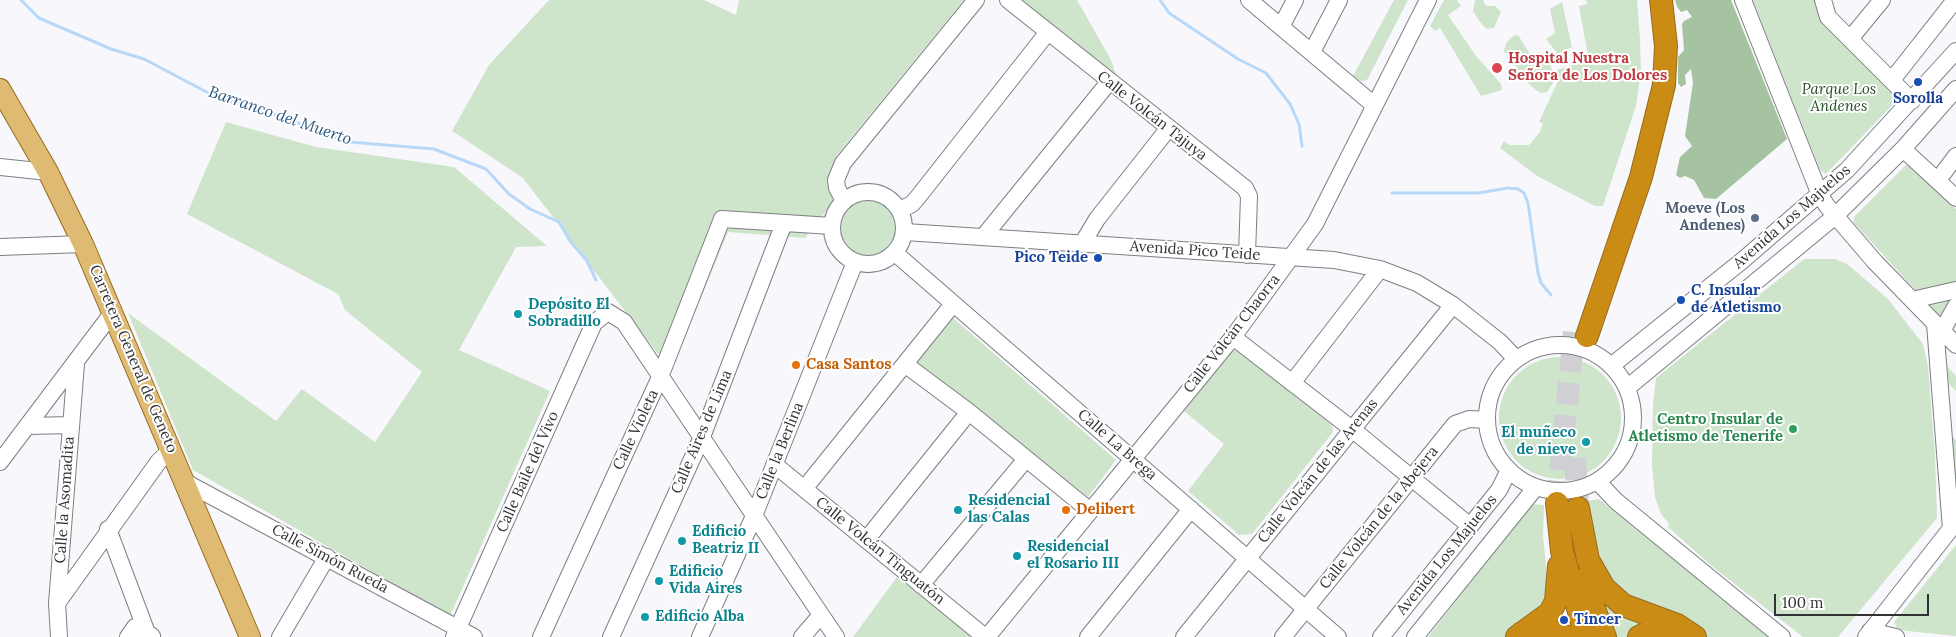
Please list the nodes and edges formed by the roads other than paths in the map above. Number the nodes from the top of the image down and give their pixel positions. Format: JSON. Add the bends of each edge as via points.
{"nodes":[{"id":1,"x":976,"y":0,"type":"edge"},
{"id":2,"x":1008,"y":0,"type":"edge"},
{"id":3,"x":1295,"y":0,"type":"edge"},
{"id":4,"x":1339,"y":0,"type":"edge"},
{"id":5,"x":1428,"y":0,"type":"edge"},
{"id":6,"x":1647,"y":0,"type":"edge"},
{"id":7,"x":1661,"y":0,"type":"edge"},
{"id":8,"x":1743,"y":0,"type":"edge"},
{"id":9,"x":1822,"y":0,"type":"edge"},
{"id":10,"x":1882,"y":0,"type":"edge"},
{"id":11,"x":1955,"y":0,"type":"edge"},
{"id":12,"x":1252,"y":1,"type":"edge"},
{"id":13,"x":1282,"y":27,"type":"junction"},
{"id":14,"x":1048,"y":32,"type":"junction"},
{"id":15,"x":1850,"y":38,"type":"junction"},
{"id":16,"x":1956,"y":51,"type":"edge"},
{"id":17,"x":1312,"y":52,"type":"junction"},
{"id":18,"x":1892,"y":80,"type":"junction"},
{"id":19,"x":1108,"y":82,"type":"junction"},
{"id":20,"x":0,"y":89,"type":"edge"},
{"id":21,"x":1956,"y":89,"type":"edge"},
{"id":22,"x":1912,"y":101,"type":"junction"},
{"id":23,"x":1374,"y":105,"type":"junction"},
{"id":24,"x":1168,"y":129,"type":"junction"},
{"id":25,"x":1903,"y":149,"type":"junction"},
{"id":26,"x":1956,"y":156,"type":"edge"},
{"id":27,"x":0,"y":167,"type":"edge"},
{"id":28,"x":48,"y":172,"type":"junction"},
{"id":29,"x":1938,"y":180,"type":"junction"},
{"id":30,"x":1820,"y":195,"type":"junction"},
{"id":31,"x":1956,"y":198,"type":"edge"},
{"id":32,"x":844,"y":201,"type":"junction"},
{"id":33,"x":900,"y":210,"type":"junction"},
{"id":34,"x":1834,"y":217,"type":"junction"},
{"id":35,"x":784,"y":223,"type":"junction"},
{"id":36,"x":832,"y":226,"type":"junction"},
{"id":37,"x":905,"y":232,"type":"junction"},
{"id":38,"x":984,"y":236,"type":"junction"},
{"id":39,"x":84,"y":244,"type":"junction"},
{"id":40,"x":1082,"y":244,"type":"junction"},
{"id":41,"x":0,"y":247,"type":"edge"},
{"id":42,"x":895,"y":253,"type":"junction"},
{"id":43,"x":1247,"y":255,"type":"junction"},
{"id":44,"x":1290,"y":258,"type":"junction"},
{"id":45,"x":855,"y":262,"type":"junction"},
{"id":46,"x":1380,"y":269,"type":"junction"},
{"id":47,"x":1956,"y":290,"type":"edge"},
{"id":48,"x":1912,"y":300,"type":"junction"},
{"id":49,"x":953,"y":304,"type":"junction"},
{"id":50,"x":1453,"y":305,"type":"junction"},
{"id":51,"x":1956,"y":306,"type":"edge"},
{"id":52,"x":113,"y":312,"type":"junction"},
{"id":53,"x":1939,"y":328,"type":"junction"},
{"id":54,"x":1233,"y":337,"type":"junction"},
{"id":55,"x":1956,"y":345,"type":"edge"},
{"id":56,"x":1516,"y":359,"type":"junction"},
{"id":57,"x":76,"y":364,"type":"junction"},
{"id":58,"x":906,"y":364,"type":"junction"},
{"id":59,"x":1612,"y":366,"type":"junction"},
{"id":60,"x":660,"y":377,"type":"junction"},
{"id":61,"x":1292,"y":383,"type":"junction"},
{"id":62,"x":1628,"y":388,"type":"junction"},
{"id":63,"x":1942,"y":411,"type":"junction"},
{"id":64,"x":969,"y":412,"type":"junction"},
{"id":65,"x":1486,"y":420,"type":"junction"},
{"id":66,"x":1956,"y":423,"type":"edge"},
{"id":67,"x":71,"y":425,"type":"junction"},
{"id":68,"x":28,"y":426,"type":"junction"},
{"id":69,"x":1352,"y":430,"type":"junction"},
{"id":70,"x":702,"y":437,"type":"junction"},
{"id":71,"x":172,"y":449,"type":"junction"},
{"id":72,"x":1133,"y":458,"type":"junction"},
{"id":73,"x":1026,"y":459,"type":"junction"},
{"id":74,"x":0,"y":462,"type":"edge"},
{"id":75,"x":775,"y":465,"type":"junction"},
{"id":76,"x":1509,"y":470,"type":"junction"},
{"id":77,"x":1413,"y":478,"type":"junction"},
{"id":78,"x":1598,"y":481,"type":"junction"},
{"id":79,"x":186,"y":482,"type":"junction"},
{"id":80,"x":1536,"y":487,"type":"junction"},
{"id":81,"x":804,"y":489,"type":"junction"},
{"id":82,"x":1569,"y":505,"type":"junction"},
{"id":83,"x":1191,"y":509,"type":"junction"},
{"id":84,"x":1089,"y":510,"type":"junction"},
{"id":85,"x":754,"y":516,"type":"junction"},
{"id":86,"x":1954,"y":525,"type":"edge"},
{"id":87,"x":1470,"y":526,"type":"junction"},
{"id":88,"x":108,"y":529,"type":"junction"},
{"id":89,"x":866,"y":540,"type":"junction"},
{"id":90,"x":1562,"y":551,"type":"junction"},
{"id":91,"x":327,"y":557,"type":"junction"},
{"id":92,"x":1247,"y":559,"type":"junction"},
{"id":93,"x":1559,"y":580,"type":"junction"},
{"id":94,"x":921,"y":585,"type":"junction"},
{"id":95,"x":58,"y":603,"type":"junction"},
{"id":96,"x":1305,"y":610,"type":"junction"},
{"id":97,"x":1638,"y":611,"type":"junction"},
{"id":98,"x":821,"y":615,"type":"junction"},
{"id":99,"x":456,"y":632,"type":"edge"},
{"id":100,"x":141,"y":634,"type":"edge"},
{"id":101,"x":1774,"y":634,"type":"edge"},
{"id":102,"x":1868,"y":634,"type":"edge"},
{"id":103,"x":1519,"y":635,"type":"edge"},
{"id":104,"x":59,"y":637,"type":"edge"},
{"id":105,"x":250,"y":637,"type":"edge"},
{"id":106,"x":280,"y":637,"type":"edge"},
{"id":107,"x":474,"y":637,"type":"edge"},
{"id":108,"x":541,"y":637,"type":"edge"},
{"id":109,"x":611,"y":637,"type":"edge"},
{"id":110,"x":700,"y":637,"type":"edge"},
{"id":111,"x":802,"y":637,"type":"edge"},
{"id":112,"x":836,"y":637,"type":"edge"},
{"id":113,"x":986,"y":637,"type":"edge"},
{"id":114,"x":1088,"y":637,"type":"edge"},
{"id":115,"x":1184,"y":637,"type":"edge"},
{"id":116,"x":1283,"y":637,"type":"edge"},
{"id":117,"x":1338,"y":637,"type":"edge"},
{"id":118,"x":1381,"y":637,"type":"edge"},
{"id":119,"x":1415,"y":637,"type":"edge"},
{"id":120,"x":1568,"y":637,"type":"edge"},
{"id":121,"x":1577,"y":637,"type":"edge"},
{"id":122,"x":1586,"y":637,"type":"edge"},
{"id":123,"x":1605,"y":637,"type":"edge"},
{"id":124,"x":1634,"y":637,"type":"edge"},
{"id":125,"x":1639,"y":637,"type":"edge"},
{"id":126,"x":1685,"y":637,"type":"edge"},
{"id":127,"x":1695,"y":637,"type":"edge"},
{"id":128,"x":1896,"y":637,"type":"edge"}],
"edges":[{"from":1,"to":32,"type":"street","via":[[843,163],[836,180]]},
{"from":2,"to":14,"type":"street","name":"Calle Volcán Tajuya"},
{"from":3,"to":13,"type":"street"},
{"from":4,"to":17,"type":"street"},
{"from":5,"to":23,"type":"street","name":"Calle Volcán Chaorra"},
{"from":6,"to":7,"type":"highway","via":[[1651,58],[1646,107],[1581,334],[1641,177],[1656,122],[1664,85],[1666,46]]},
{"from":8,"to":30,"type":"street"},
{"from":9,"to":15,"type":"street","via":[[1828,17]]},
{"from":10,"to":15,"type":"street"},
{"from":11,"to":18,"type":"street"},
{"from":12,"to":13,"type":"street"},
{"from":13,"to":17,"type":"street"},
{"from":14,"to":19,"type":"street","name":"Calle Volcán Tajuya"},
{"from":14,"to":33,"type":"street","via":[[918,197]]},
{"from":15,"to":18,"type":"street"},
{"from":16,"to":22,"type":"street","name":"Avenida Los Majuelos"},
{"from":17,"to":23,"type":"street"},
{"from":18,"to":22,"type":"street"},
{"from":19,"to":24,"type":"street","name":"Calle Volcán Tajuya"},
{"from":19,"to":38,"type":"street"},
{"from":20,"to":28,"type":"main road","name":"Carretera General de Geneto"},
{"from":21,"to":25,"type":"street","name":"Avenida Los Majuelos"},
{"from":22,"to":30,"type":"street","name":"Avenida Los Majuelos"},
{"from":23,"to":44,"type":"street","name":"Calle Volcán Chaorra","via":[[1315,224]]},
{"from":24,"to":40,"type":"street","via":[[1097,219]]},
{"from":24,"to":43,"type":"street","name":"Calle Volcán Tajuya","via":[[1245,188],[1249,196]]},
{"from":25,"to":29,"type":"street"},
{"from":25,"to":34,"type":"street","name":"Avenida Los Majuelos"},
{"from":26,"to":29,"type":"street"},
{"from":27,"to":28,"type":"street"},
{"from":28,"to":39,"type":"main road","name":"Carretera General de Geneto"},
{"from":29,"to":31,"type":"street"},
{"from":30,"to":34,"type":"street"},
{"from":30,"to":59,"type":"street","name":"Avenida Los Majuelos"},
{"from":32,"to":33,"type":"street","via":[[856,194],[881,194]]},
{"from":32,"to":36,"type":"street"},
{"from":33,"to":37,"type":"street"},
{"from":34,"to":48,"type":"street"},
{"from":34,"to":62,"type":"street","name":"Avenida Los Majuelos"},
{"from":35,"to":36,"type":"street"},
{"from":35,"to":60,"type":"street","name":"Calle Violeta","via":[[722,219]]},
{"from":35,"to":70,"type":"street","name":"Calle Aires de Lima"},
{"from":36,"to":45,"type":"street","via":[[834,241],[842,254]]},
{"from":37,"to":38,"type":"street","name":"Avenida Pico Teide"},
{"from":37,"to":42,"type":"street"},
{"from":38,"to":40,"type":"street","name":"Avenida Pico Teide"},
{"from":39,"to":41,"type":"street"},
{"from":39,"to":52,"type":"main road","name":"Carretera General de Geneto"},
{"from":40,"to":43,"type":"street","name":"Avenida Pico Teide"},
{"from":42,"to":45,"type":"street","via":[[883,261]]},
{"from":42,"to":49,"type":"street","name":"Calle La Brega"},
{"from":43,"to":44,"type":"street","name":"Avenida Pico Teide"},
{"from":44,"to":46,"type":"street","name":"Avenida Pico Teide","via":[[1334,260]]},
{"from":44,"to":54,"type":"street","name":"Calle Volcán Chaorra"},
{"from":45,"to":75,"type":"street","name":"Calle la Berlina"},
{"from":46,"to":50,"type":"street","name":"Avenida Pico Teide","via":[[1417,283]]},
{"from":46,"to":61,"type":"street"},
{"from":47,"to":48,"type":"street"},
{"from":48,"to":53,"type":"street"},
{"from":49,"to":58,"type":"street"},
{"from":49,"to":72,"type":"street","name":"Calle La Brega"},
{"from":50,"to":56,"type":"street","name":"Avenida Pico Teide"},
{"from":50,"to":69,"type":"street","name":"Calle Volcán de las Arenas"},
{"from":51,"to":53,"type":"street"},
{"from":52,"to":57,"type":"street"},
{"from":52,"to":71,"type":"main road","name":"Carretera General de Geneto"},
{"from":53,"to":55,"type":"street"},
{"from":53,"to":63,"type":"street"},
{"from":54,"to":61,"type":"street"},
{"from":54,"to":72,"type":"street","name":"Calle Volcán Chaorra"},
{"from":56,"to":59,"type":"street","via":[[1538,348],[1564,345],[1595,354]]},
{"from":56,"to":65,"type":"street","via":[[1501,375],[1490,396]]},
{"from":57,"to":67,"type":"street","name":"Calle la Asomadita"},
{"from":57,"to":68,"type":"street"},
{"from":58,"to":64,"type":"street"},
{"from":58,"to":81,"type":"street"},
{"from":59,"to":62,"type":"street"},
{"from":60,"to":70,"type":"street"},
{"from":60,"to":99,"type":"street","name":"Calle Baile del Vivo","via":[[624,322],[608,312],[594,323]]},
{"from":60,"to":108,"type":"street","name":"Calle Violeta"},
{"from":61,"to":69,"type":"street"},
{"from":62,"to":78,"type":"street","via":[[1633,408],[1629,443],[1620,460]]},
{"from":63,"to":66,"type":"street"},
{"from":63,"to":86,"type":"street"},
{"from":64,"to":73,"type":"street"},
{"from":64,"to":89,"type":"street"},
{"from":65,"to":76,"type":"street","via":[[1494,450]]},
{"from":65,"to":77,"type":"street","name":"Calle Volcán de la Abejera","via":[[1469,419],[1455,424]]},
{"from":67,"to":68,"type":"street"},
{"from":67,"to":95,"type":"street","name":"Calle la Asomadita"},
{"from":68,"to":74,"type":"street"},
{"from":69,"to":77,"type":"street"},
{"from":69,"to":92,"type":"street","name":"Calle Volcán de las Arenas"},
{"from":70,"to":85,"type":"street"},
{"from":70,"to":109,"type":"street","name":"Calle Aires de Lima"},
{"from":71,"to":79,"type":"main road","name":"Carretera General de Geneto"},
{"from":71,"to":88,"type":"street","via":[[159,461]]},
{"from":72,"to":83,"type":"street","name":"Calle La Brega"},
{"from":72,"to":84,"type":"street","name":"Calle Volcán Chaorra"},
{"from":73,"to":84,"type":"street"},
{"from":73,"to":94,"type":"street"},
{"from":75,"to":81,"type":"street","name":"Calle Volcán Tinguatón"},
{"from":75,"to":85,"type":"street","name":"Calle la Berlina"},
{"from":76,"to":80,"type":"street"},
{"from":76,"to":87,"type":"street","name":"Avenida Los Majuelos","via":[[1499,490]]},
{"from":77,"to":87,"type":"street"},
{"from":77,"to":96,"type":"street","name":"Calle Volcán de la Abejera"},
{"from":78,"to":80,"type":"street","via":[[1563,491]]},
{"from":78,"to":101,"type":"street","via":[[1616,501]]},
{"from":79,"to":91,"type":"street","name":"Calle Simón Rueda"},
{"from":79,"to":105,"type":"main road","name":"Carretera General de Geneto"},
{"from":80,"to":119,"type":"street","name":"Avenida Los Majuelos"},
{"from":81,"to":89,"type":"street","name":"Calle Volcán Tinguatón"},
{"from":82,"to":90,"type":"highway"},
{"from":82,"to":97,"type":"highway","via":[[1593,572],[1612,596]]},
{"from":82,"to":123,"type":"highway","via":[[1585,589]]},
{"from":83,"to":92,"type":"street","name":"Calle La Brega"},
{"from":83,"to":114,"type":"street"},
{"from":84,"to":113,"type":"street","name":"Calle Volcán Chaorra"},
{"from":85,"to":98,"type":"street"},
{"from":85,"to":110,"type":"street","name":"Calle la Berlina"},
{"from":86,"to":102,"type":"street"},
{"from":87,"to":118,"type":"street","name":"Avenida Los Majuelos"},
{"from":88,"to":95,"type":"street"},
{"from":88,"to":100,"type":"street"},
{"from":89,"to":94,"type":"street","name":"Calle Volcán Tinguatón"},
{"from":90,"to":93,"type":"highway","via":[[1558,558]]},
{"from":90,"to":122,"type":"highway"},
{"from":91,"to":99,"type":"street","name":"Calle Simón Rueda"},
{"from":91,"to":106,"type":"street"},
{"from":92,"to":96,"type":"street","name":"Calle La Brega"},
{"from":92,"to":115,"type":"street","name":"Calle Volcán de las Arenas"},
{"from":93,"to":103,"type":"highway","via":[[1556,601],[1550,613]]},
{"from":93,"to":121,"type":"highway"},
{"from":94,"to":113,"type":"street","name":"Calle Volcán Tinguatón"},
{"from":95,"to":104,"type":"street","name":"Calle la Asomadita"},
{"from":96,"to":116,"type":"street","name":"Calle Volcán de la Abejera"},
{"from":96,"to":117,"type":"street","name":"Calle La Brega"},
{"from":97,"to":124,"type":"highway"},
{"from":97,"to":127,"type":"highway","via":[[1677,626]]},
{"from":98,"to":111,"type":"street"},
{"from":98,"to":112,"type":"street"},
{"from":99,"to":107,"type":"street","name":"Calle Simón Rueda"},
{"from":102,"to":128,"type":"street"},
{"from":103,"to":120,"type":"highway","via":[[1548,631]]},
{"from":125,"to":126,"type":"highway","via":[[1663,628]]}]}
